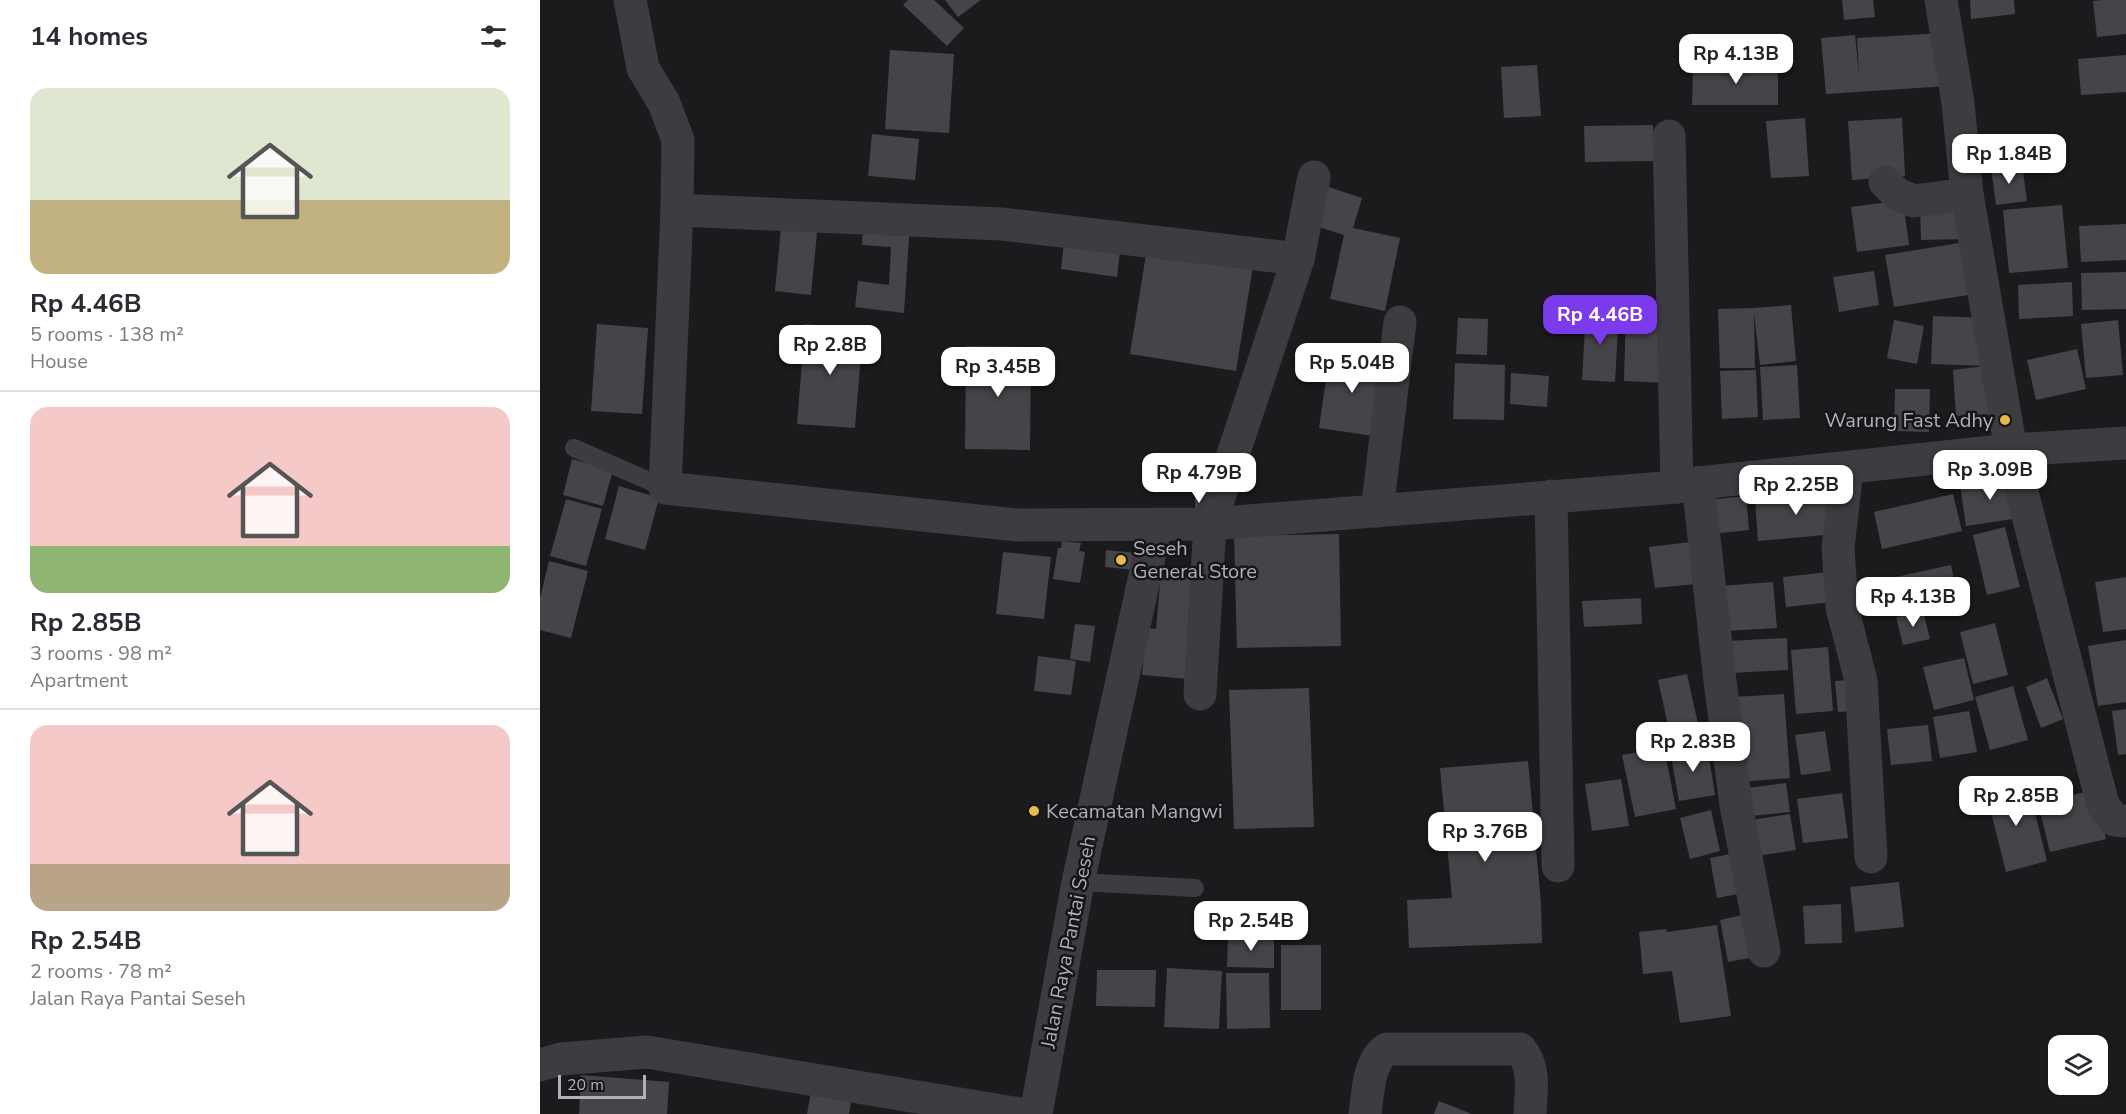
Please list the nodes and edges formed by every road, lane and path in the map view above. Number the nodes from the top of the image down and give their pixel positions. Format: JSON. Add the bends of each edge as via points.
{"nodes":[{"id":1,"x":1941,"y":0,"type":"edge"},
{"id":2,"x":636,"y":1,"type":"edge"},
{"id":3,"x":1669,"y":136,"type":"dead end"},
{"id":4,"x":1314,"y":177,"type":"dead end"},
{"id":5,"x":1885,"y":182,"type":"dead end"},
{"id":6,"x":1968,"y":194,"type":"junction"},
{"id":7,"x":677,"y":210,"type":"junction"},
{"id":8,"x":1299,"y":259,"type":"junction"},
{"id":9,"x":1400,"y":322,"type":"dead end"},
{"id":10,"x":2126,"y":443,"type":"edge"},
{"id":11,"x":574,"y":448,"type":"dead end"},
{"id":12,"x":2011,"y":450,"type":"junction"},
{"id":13,"x":1847,"y":469,"type":"junction"},
{"id":14,"x":1687,"y":485,"type":"junction"},
{"id":15,"x":665,"y":488,"type":"junction"},
{"id":16,"x":1551,"y":496,"type":"junction"},
{"id":17,"x":1377,"y":511,"type":"junction"},
{"id":18,"x":1210,"y":524,"type":"junction"},
{"id":19,"x":1156,"y":525,"type":"junction"},
{"id":20,"x":1200,"y":694,"type":"dead end"},
{"id":21,"x":2126,"y":822,"type":"edge"},
{"id":22,"x":1871,"y":858,"type":"dead end"},
{"id":23,"x":1558,"y":866,"type":"dead end"},
{"id":24,"x":1077,"y":882,"type":"junction"},
{"id":25,"x":1195,"y":888,"type":"dead end"},
{"id":26,"x":1764,"y":951,"type":"dead end"},
{"id":27,"x":540,"y":1065,"type":"edge"},
{"id":28,"x":1020,"y":1114,"type":"edge"},
{"id":29,"x":1036,"y":1114,"type":"edge"},
{"id":30,"x":1365,"y":1114,"type":"edge"},
{"id":31,"x":1530,"y":1114,"type":"edge"}],
"edges":[{"from":1,"to":6,"type":"street"},
{"from":2,"to":7,"type":"street","via":[[643,68],[664,103],[678,140]]},
{"from":3,"to":14,"type":"street"},
{"from":4,"to":8,"type":"street"},
{"from":5,"to":6,"type":"street","via":[[1897,194],[1914,201]]},
{"from":6,"to":12,"type":"street"},
{"from":7,"to":8,"type":"street","via":[[1002,224]]},
{"from":7,"to":15,"type":"street"},
{"from":8,"to":18,"type":"street"},
{"from":9,"to":17,"type":"street"},
{"from":10,"to":12,"type":"street"},
{"from":11,"to":15,"type":"lane"},
{"from":12,"to":13,"type":"street"},
{"from":12,"to":21,"type":"street","via":[[2103,805],[2114,820]]},
{"from":13,"to":14,"type":"street"},
{"from":13,"to":22,"type":"street","via":[[1838,548],[1842,607],[1861,681]]},
{"from":14,"to":16,"type":"street"},
{"from":14,"to":26,"type":"street","via":[[1736,805]]},
{"from":15,"to":19,"type":"street","via":[[1018,525]]},
{"from":16,"to":17,"type":"street"},
{"from":16,"to":23,"type":"street"},
{"from":17,"to":18,"type":"street"},
{"from":18,"to":19,"type":"street"},
{"from":18,"to":20,"type":"street"},
{"from":19,"to":24,"type":"street","name":"Jalan Raya Pantai Seseh"},
{"from":24,"to":25,"type":"lane"},
{"from":24,"to":29,"type":"street","name":"Jalan Raya Pantai Seseh"},
{"from":27,"to":28,"type":"street","via":[[561,1059],[647,1052]]},
{"from":30,"to":31,"type":"street","via":[[1374,1063],[1387,1049],[1520,1049],[1532,1070]]}]}
